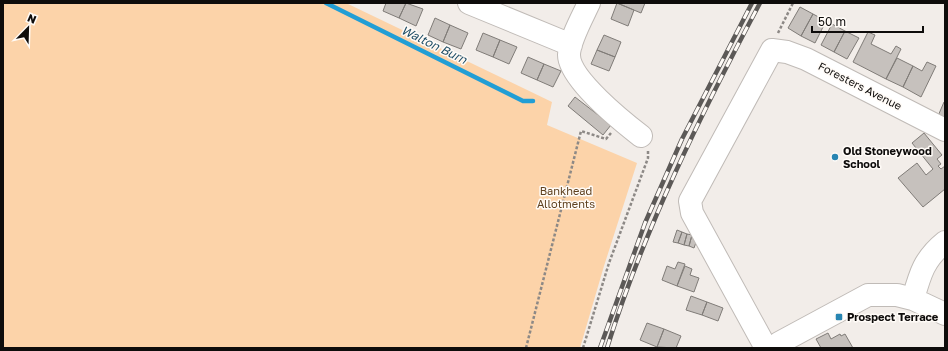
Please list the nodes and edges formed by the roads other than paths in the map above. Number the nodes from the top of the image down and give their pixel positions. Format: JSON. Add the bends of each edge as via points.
{"nodes":[{"id":1,"x":469,"y":3,"type":"edge"},
{"id":2,"x":589,"y":3,"type":"edge"},
{"id":3,"x":571,"y":45,"type":"junction"},
{"id":4,"x":945,"y":130,"type":"edge"},
{"id":5,"x":642,"y":136,"type":"road end"},
{"id":6,"x":945,"y":242,"type":"edge"},
{"id":7,"x":913,"y":299,"type":"junction"},
{"id":8,"x":944,"y":312,"type":"edge"},
{"id":9,"x":766,"y":348,"type":"edge"},
{"id":10,"x":775,"y":348,"type":"edge"}],
"edges":[{"from":1,"to":3,"type":"street"},
{"from":2,"to":3,"type":"street"},
{"from":3,"to":5,"type":"street","via":[[569,55],[581,80],[621,120]]},
{"from":4,"to":9,"type":"street","name":"Foresters Avenue","via":[[806,59],[772,50],[690,201],[692,213]]},
{"from":6,"to":7,"type":"street","via":[[927,259]]},
{"from":7,"to":8,"type":"street"},
{"from":7,"to":10,"type":"street","via":[[897,294],[868,295]]}]}
